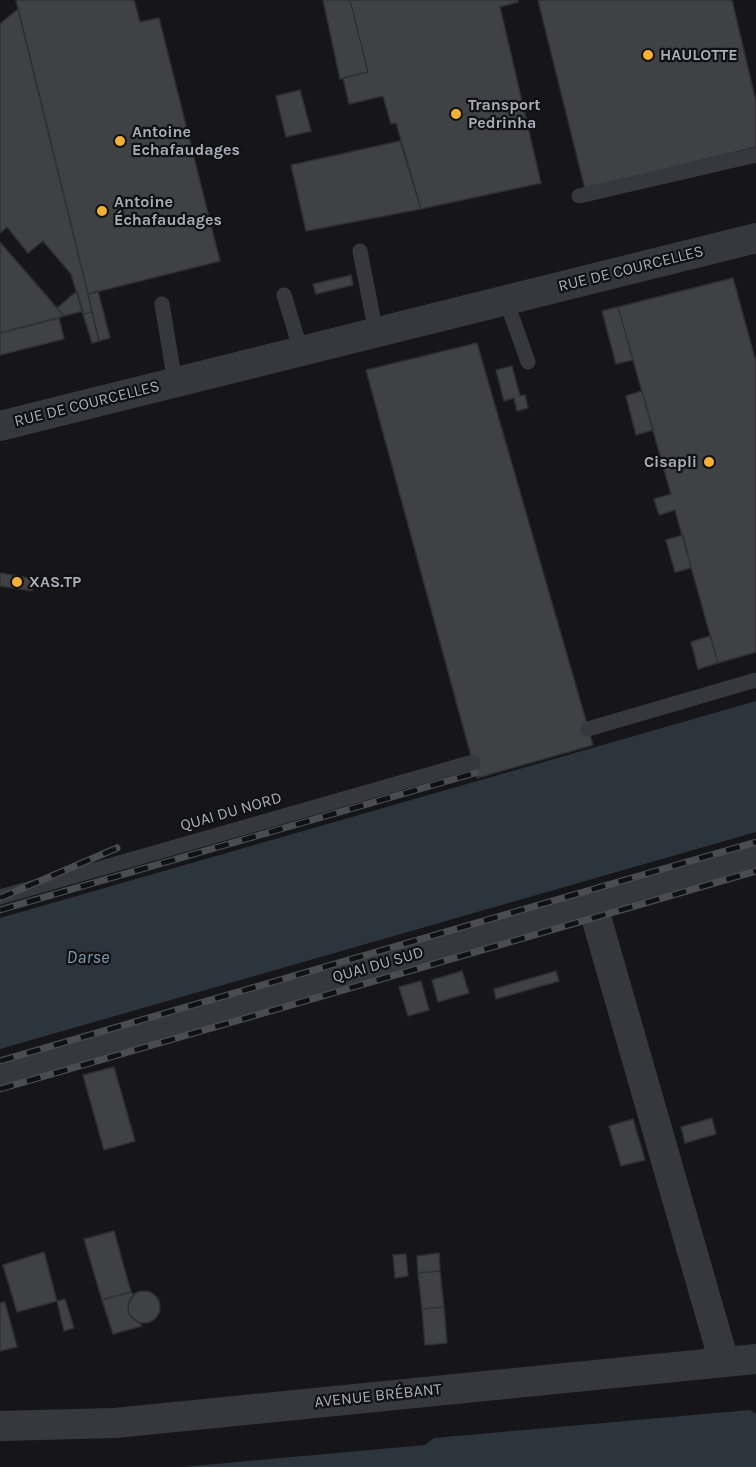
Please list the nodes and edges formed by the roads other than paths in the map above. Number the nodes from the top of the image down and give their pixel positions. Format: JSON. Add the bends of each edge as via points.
{"nodes":[{"id":1,"x":756,"y":155,"type":"edge"},
{"id":2,"x":579,"y":196,"type":"dead end"},
{"id":3,"x":756,"y":238,"type":"edge"},
{"id":4,"x":360,"y":251,"type":"dead end"},
{"id":5,"x":284,"y":295,"type":"dead end"},
{"id":6,"x":506,"y":300,"type":"junction"},
{"id":7,"x":162,"y":304,"type":"dead end"},
{"id":8,"x":376,"y":333,"type":"junction"},
{"id":9,"x":301,"y":351,"type":"junction"},
{"id":10,"x":528,"y":362,"type":"dead end"},
{"id":11,"x":175,"y":382,"type":"junction"},
{"id":12,"x":0,"y":426,"type":"edge"},
{"id":13,"x":756,"y":680,"type":"edge"},
{"id":14,"x":588,"y":729,"type":"dead end"},
{"id":15,"x":473,"y":762,"type":"dead end"},
{"id":16,"x":756,"y":855,"type":"edge"},
{"id":17,"x":0,"y":897,"type":"edge"},
{"id":18,"x":592,"y":903,"type":"junction"},
{"id":19,"x":0,"y":1074,"type":"edge"},
{"id":20,"x":756,"y":1359,"type":"edge"},
{"id":21,"x":724,"y":1362,"type":"junction"},
{"id":22,"x":0,"y":1426,"type":"edge"}],
"edges":[{"from":1,"to":2,"type":"lane"},
{"from":3,"to":6,"type":"street","name":"RUE DE COURCELLES"},
{"from":4,"to":8,"type":"lane"},
{"from":5,"to":9,"type":"lane"},
{"from":6,"to":8,"type":"street","name":"RUE DE COURCELLES"},
{"from":6,"to":10,"type":"lane"},
{"from":7,"to":11,"type":"lane","name":"RUE DE COURCELLES"},
{"from":8,"to":9,"type":"street","name":"RUE DE COURCELLES"},
{"from":9,"to":11,"type":"street","name":"RUE DE COURCELLES"},
{"from":11,"to":12,"type":"street","name":"RUE DE COURCELLES"},
{"from":13,"to":14,"type":"lane"},
{"from":15,"to":17,"type":"lane","name":"QUAI DU NORD"},
{"from":16,"to":18,"type":"street","name":"QUAI DU SUD"},
{"from":18,"to":19,"type":"street","name":"QUAI DU SUD"},
{"from":18,"to":21,"type":"street"},
{"from":20,"to":21,"type":"street","name":"AVENUE BRÉBANT"},
{"from":21,"to":22,"type":"street","name":"AVENUE BRÉBANT","via":[[115,1423]]}]}
